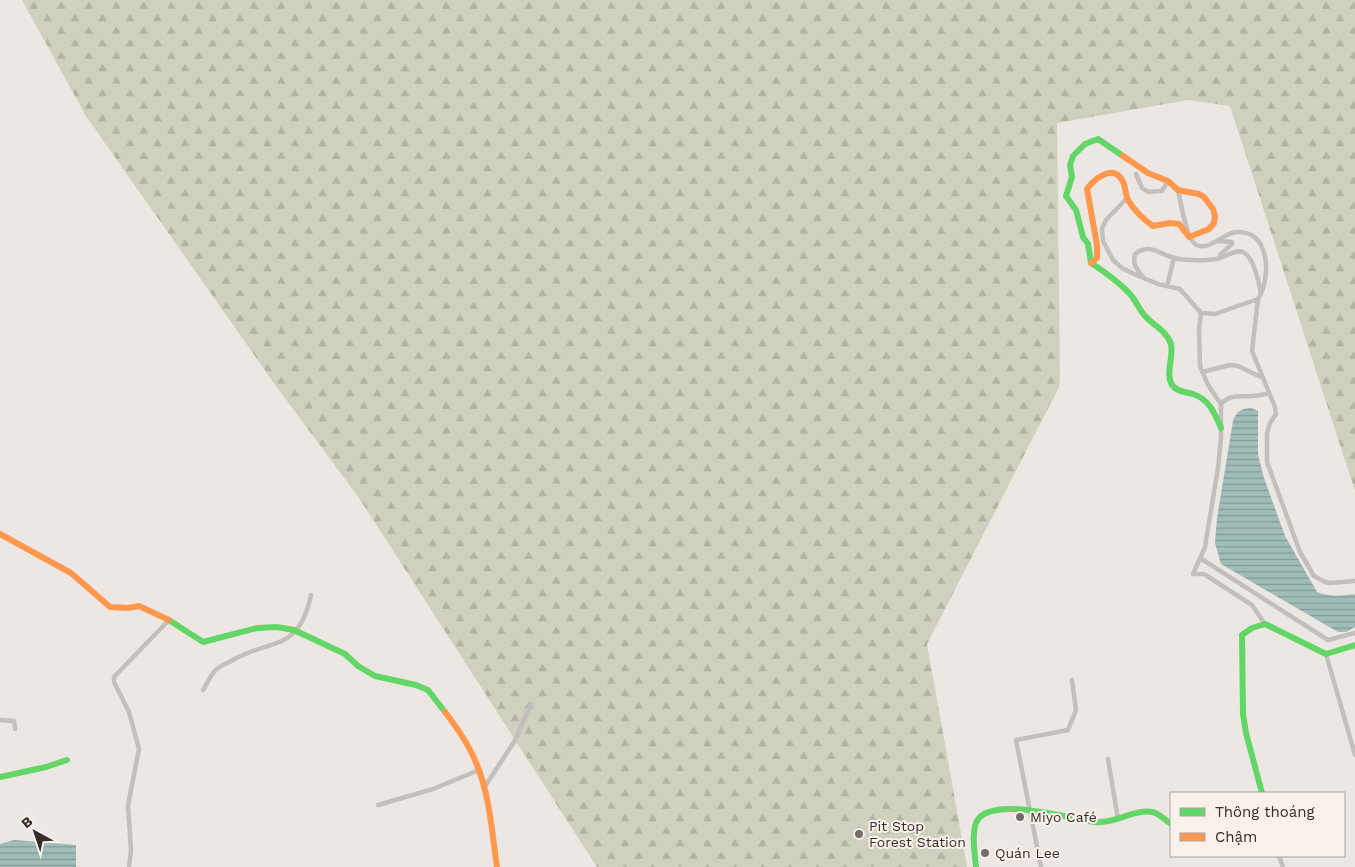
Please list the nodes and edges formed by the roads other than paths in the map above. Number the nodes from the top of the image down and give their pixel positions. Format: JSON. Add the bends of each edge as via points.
{"nodes":[{"id":1,"x":1136,"y":174,"type":"dead end"},
{"id":2,"x":1168,"y":181,"type":"junction"},
{"id":3,"x":1178,"y":190,"type":"junction"},
{"id":4,"x":1127,"y":198,"type":"junction"},
{"id":5,"x":1189,"y":237,"type":"junction"},
{"id":6,"x":1215,"y":242,"type":"junction"},
{"id":7,"x":1174,"y":258,"type":"junction"},
{"id":8,"x":1219,"y":258,"type":"junction"},
{"id":9,"x":1091,"y":262,"type":"junction"},
{"id":10,"x":1144,"y":278,"type":"junction"},
{"id":11,"x":1167,"y":286,"type":"junction"},
{"id":12,"x":1259,"y":297,"type":"junction"},
{"id":13,"x":1201,"y":313,"type":"junction"},
{"id":14,"x":1202,"y":372,"type":"junction"},
{"id":15,"x":1263,"y":378,"type":"junction"},
{"id":16,"x":1269,"y":393,"type":"junction"},
{"id":17,"x":1221,"y":404,"type":"junction"},
{"id":18,"x":1221,"y":428,"type":"junction"},
{"id":19,"x":0,"y":534,"type":"edge"},
{"id":20,"x":1200,"y":558,"type":"junction"},
{"id":21,"x":1355,"y":581,"type":"edge"},
{"id":22,"x":312,"y":595,"type":"dead end"},
{"id":23,"x":169,"y":620,"type":"junction"},
{"id":24,"x":1265,"y":624,"type":"junction"},
{"id":25,"x":297,"y":632,"type":"junction"},
{"id":26,"x":1355,"y":633,"type":"edge"},
{"id":27,"x":1355,"y":645,"type":"edge"},
{"id":28,"x":1326,"y":654,"type":"junction"},
{"id":29,"x":1072,"y":680,"type":"dead end"},
{"id":30,"x":203,"y":690,"type":"dead end"},
{"id":31,"x":531,"y":704,"type":"dead end"},
{"id":32,"x":0,"y":720,"type":"edge"},
{"id":33,"x":15,"y":729,"type":"dead end"},
{"id":34,"x":1355,"y":755,"type":"edge"},
{"id":35,"x":1108,"y":759,"type":"dead end"},
{"id":36,"x":67,"y":760,"type":"dead end"},
{"id":37,"x":479,"y":770,"type":"junction"},
{"id":38,"x":0,"y":777,"type":"edge"},
{"id":39,"x":484,"y":788,"type":"junction"},
{"id":40,"x":1262,"y":792,"type":"edge"},
{"id":41,"x":378,"y":805,"type":"dead end"},
{"id":42,"x":1030,"y":810,"type":"junction"},
{"id":43,"x":1118,"y":819,"type":"junction"},
{"id":44,"x":1170,"y":823,"type":"edge"},
{"id":45,"x":129,"y":867,"type":"edge"},
{"id":46,"x":497,"y":867,"type":"edge"},
{"id":47,"x":976,"y":867,"type":"edge"},
{"id":48,"x":1041,"y":867,"type":"edge"}],
"edges":[{"from":1,"to":2,"type":"street","via":[[1142,188],[1148,192],[1162,191]]},
{"from":2,"to":3,"type":"street"},
{"from":2,"to":9,"type":"street","via":[[1148,173],[1098,139],[1080,148],[1070,164],[1072,177],[1066,196],[1076,210]]},
{"from":3,"to":5,"type":"street"},
{"from":3,"to":5,"type":"street","via":[[1204,197],[1215,216],[1209,229]]},
{"from":4,"to":5,"type":"street","via":[[1153,226],[1179,224]]},
{"from":4,"to":9,"type":"street","via":[[1123,179],[1116,174],[1103,175],[1089,187],[1087,196],[1097,245],[1096,258]]},
{"from":4,"to":10,"type":"street","via":[[1104,224],[1103,241],[1118,265]]},
{"from":5,"to":6,"type":"street","via":[[1198,246]]},
{"from":6,"to":8,"type":"street","via":[[1228,240],[1232,244]]},
{"from":6,"to":12,"type":"street","via":[[1239,232],[1256,239],[1267,264],[1266,279]]},
{"from":7,"to":8,"type":"street","via":[[1199,261]]},
{"from":7,"to":10,"type":"street","via":[[1150,248],[1140,250],[1135,254],[1134,262]]},
{"from":7,"to":11,"type":"street"},
{"from":8,"to":12,"type":"street","via":[[1238,251],[1246,254],[1256,272]]},
{"from":9,"to":18,"type":"street","via":[[1130,294],[1146,318],[1164,332],[1173,354],[1171,384],[1206,400]]},
{"from":10,"to":11,"type":"street"},
{"from":11,"to":13,"type":"street","via":[[1180,289]]},
{"from":12,"to":13,"type":"street","via":[[1215,314]]},
{"from":12,"to":15,"type":"street","via":[[1252,351]]},
{"from":13,"to":14,"type":"street"},
{"from":14,"to":15,"type":"street","via":[[1230,365]]},
{"from":14,"to":17,"type":"street"},
{"from":15,"to":16,"type":"street"},
{"from":16,"to":17,"type":"street","via":[[1232,396]]},
{"from":16,"to":21,"type":"street","via":[[1276,414],[1267,433],[1267,462],[1300,552],[1314,576],[1323,581]]},
{"from":17,"to":18,"type":"street"},
{"from":18,"to":20,"type":"street","via":[[1215,491]]},
{"from":19,"to":23,"type":"street","via":[[64,568],[110,607],[139,606]]},
{"from":20,"to":24,"type":"street","via":[[1193,574],[1204,574],[1252,605]]},
{"from":20,"to":26,"type":"street","via":[[1328,640]]},
{"from":22,"to":25,"type":"street"},
{"from":23,"to":25,"type":"street","via":[[206,643],[257,628],[277,627]]},
{"from":23,"to":45,"type":"street","via":[[114,678],[129,712],[138,749],[128,804]]},
{"from":24,"to":28,"type":"street"},
{"from":24,"to":40,"type":"street","via":[[1246,631],[1241,644],[1243,714]]},
{"from":25,"to":30,"type":"street","via":[[277,644],[242,654],[216,670]]},
{"from":25,"to":37,"type":"street","via":[[345,654],[375,676],[428,690],[461,733]]},
{"from":27,"to":28,"type":"street"},
{"from":28,"to":34,"type":"street"},
{"from":29,"to":42,"type":"street","via":[[1076,710],[1068,730],[1016,740]]},
{"from":31,"to":39,"type":"street","via":[[514,742]]},
{"from":32,"to":33,"type":"street","via":[[14,721]]},
{"from":35,"to":43,"type":"street"},
{"from":36,"to":38,"type":"street"},
{"from":37,"to":39,"type":"street"},
{"from":37,"to":41,"type":"street","via":[[433,789]]},
{"from":39,"to":46,"type":"street"},
{"from":42,"to":43,"type":"street","via":[[1097,823]]},
{"from":42,"to":47,"type":"street","via":[[1000,810],[979,818],[974,833]]},
{"from":42,"to":48,"type":"street"},
{"from":43,"to":44,"type":"street","via":[[1150,812]]}]}
